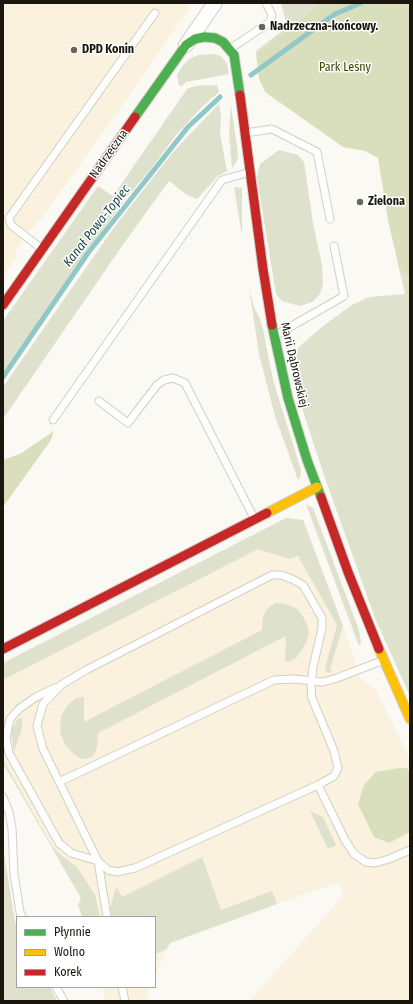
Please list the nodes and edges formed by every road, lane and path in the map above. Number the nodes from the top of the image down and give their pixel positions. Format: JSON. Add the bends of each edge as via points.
{"nodes":[{"id":1,"x":215,"y":3,"type":"edge"},
{"id":2,"x":266,"y":3,"type":"edge"},
{"id":3,"x":155,"y":13,"type":"dead end"},
{"id":4,"x":186,"y":45,"type":"junction"},
{"id":5,"x":230,"y":49,"type":"junction"},
{"id":6,"x":245,"y":133,"type":"junction"},
{"id":7,"x":250,"y":172,"type":"junction"},
{"id":8,"x":330,"y":219,"type":"dead end"},
{"id":9,"x":334,"y":246,"type":"dead end"},
{"id":10,"x":42,"y":249,"type":"junction"},
{"id":11,"x":3,"y":305,"type":"edge"},
{"id":12,"x":274,"y":336,"type":"junction"},
{"id":13,"x":99,"y":401,"type":"dead end"},
{"id":14,"x":53,"y":420,"type":"dead end"},
{"id":15,"x":317,"y":487,"type":"junction"},
{"id":16,"x":254,"y":518,"type":"junction"},
{"id":17,"x":3,"y":648,"type":"edge"},
{"id":18,"x":384,"y":660,"type":"junction"},
{"id":19,"x":312,"y":681,"type":"junction"},
{"id":20,"x":61,"y":685,"type":"junction"},
{"id":21,"x":410,"y":719,"type":"edge"},
{"id":22,"x":59,"y":782,"type":"junction"},
{"id":23,"x":318,"y":785,"type":"junction"},
{"id":24,"x":3,"y":797,"type":"edge"},
{"id":25,"x":410,"y":850,"type":"edge"},
{"id":26,"x":98,"y":861,"type":"junction"},
{"id":27,"x":22,"y":916,"type":"edge"},
{"id":28,"x":107,"y":916,"type":"edge"},
{"id":29,"x":57,"y":988,"type":"edge"},
{"id":30,"x":122,"y":988,"type":"edge"},
{"id":31,"x":64,"y":1001,"type":"edge"},
{"id":32,"x":125,"y":1001,"type":"edge"}],
"edges":[{"from":1,"to":4,"type":"street","name":"Nadrzeczna"},
{"from":2,"to":5,"type":"lane","via":[[272,15],[270,22]]},
{"from":3,"to":10,"type":"lane","via":[[9,218],[11,226]]},
{"from":4,"to":5,"type":"street","via":[[195,39],[215,38]]},
{"from":4,"to":10,"type":"street","name":"Nadrzeczna"},
{"from":5,"to":6,"type":"street","name":"Marii Dąbrowskiej","via":[[236,63]]},
{"from":6,"to":7,"type":"street","name":"Marii Dąbrowskiej"},
{"from":6,"to":8,"type":"lane","via":[[272,129],[317,152]]},
{"from":7,"to":12,"type":"street","name":"Marii Dąbrowskiej"},
{"from":7,"to":14,"type":"lane","via":[[222,180]]},
{"from":9,"to":12,"type":"lane","via":[[344,296]]},
{"from":10,"to":11,"type":"street","name":"Nadrzeczna"},
{"from":12,"to":15,"type":"street","name":"Marii Dąbrowskiej","via":[[288,398]]},
{"from":13,"to":16,"type":"lane","via":[[128,423],[157,385],[164,380],[174,378],[185,383]]},
{"from":15,"to":16,"type":"street"},
{"from":15,"to":18,"type":"street","name":"Marii Dąbrowskiej"},
{"from":16,"to":17,"type":"street"},
{"from":18,"to":19,"type":"lane","via":[[337,678],[323,682]]},
{"from":18,"to":21,"type":"street","name":"Marii Dąbrowskiej"},
{"from":19,"to":20,"type":"lane","via":[[322,618],[303,585],[281,575],[272,575]]},
{"from":19,"to":22,"type":"lane","via":[[274,680]]},
{"from":19,"to":23,"type":"lane","via":[[312,698],[334,751],[338,768],[334,776]]},
{"from":20,"to":22,"type":"lane","via":[[43,704],[37,726],[43,749]]},
{"from":20,"to":26,"type":"lane","via":[[36,698],[10,719],[6,738],[9,753],[59,843],[70,853]]},
{"from":22,"to":26,"type":"lane"},
{"from":23,"to":25,"type":"lane","via":[[354,854],[366,862],[376,863]]},
{"from":23,"to":26,"type":"lane","via":[[135,868],[117,872],[108,870]]},
{"from":24,"to":27,"type":"lane","via":[[12,828],[14,874]]},
{"from":26,"to":28,"type":"lane"},
{"from":29,"to":31,"type":"lane"},
{"from":30,"to":32,"type":"lane"}]}
